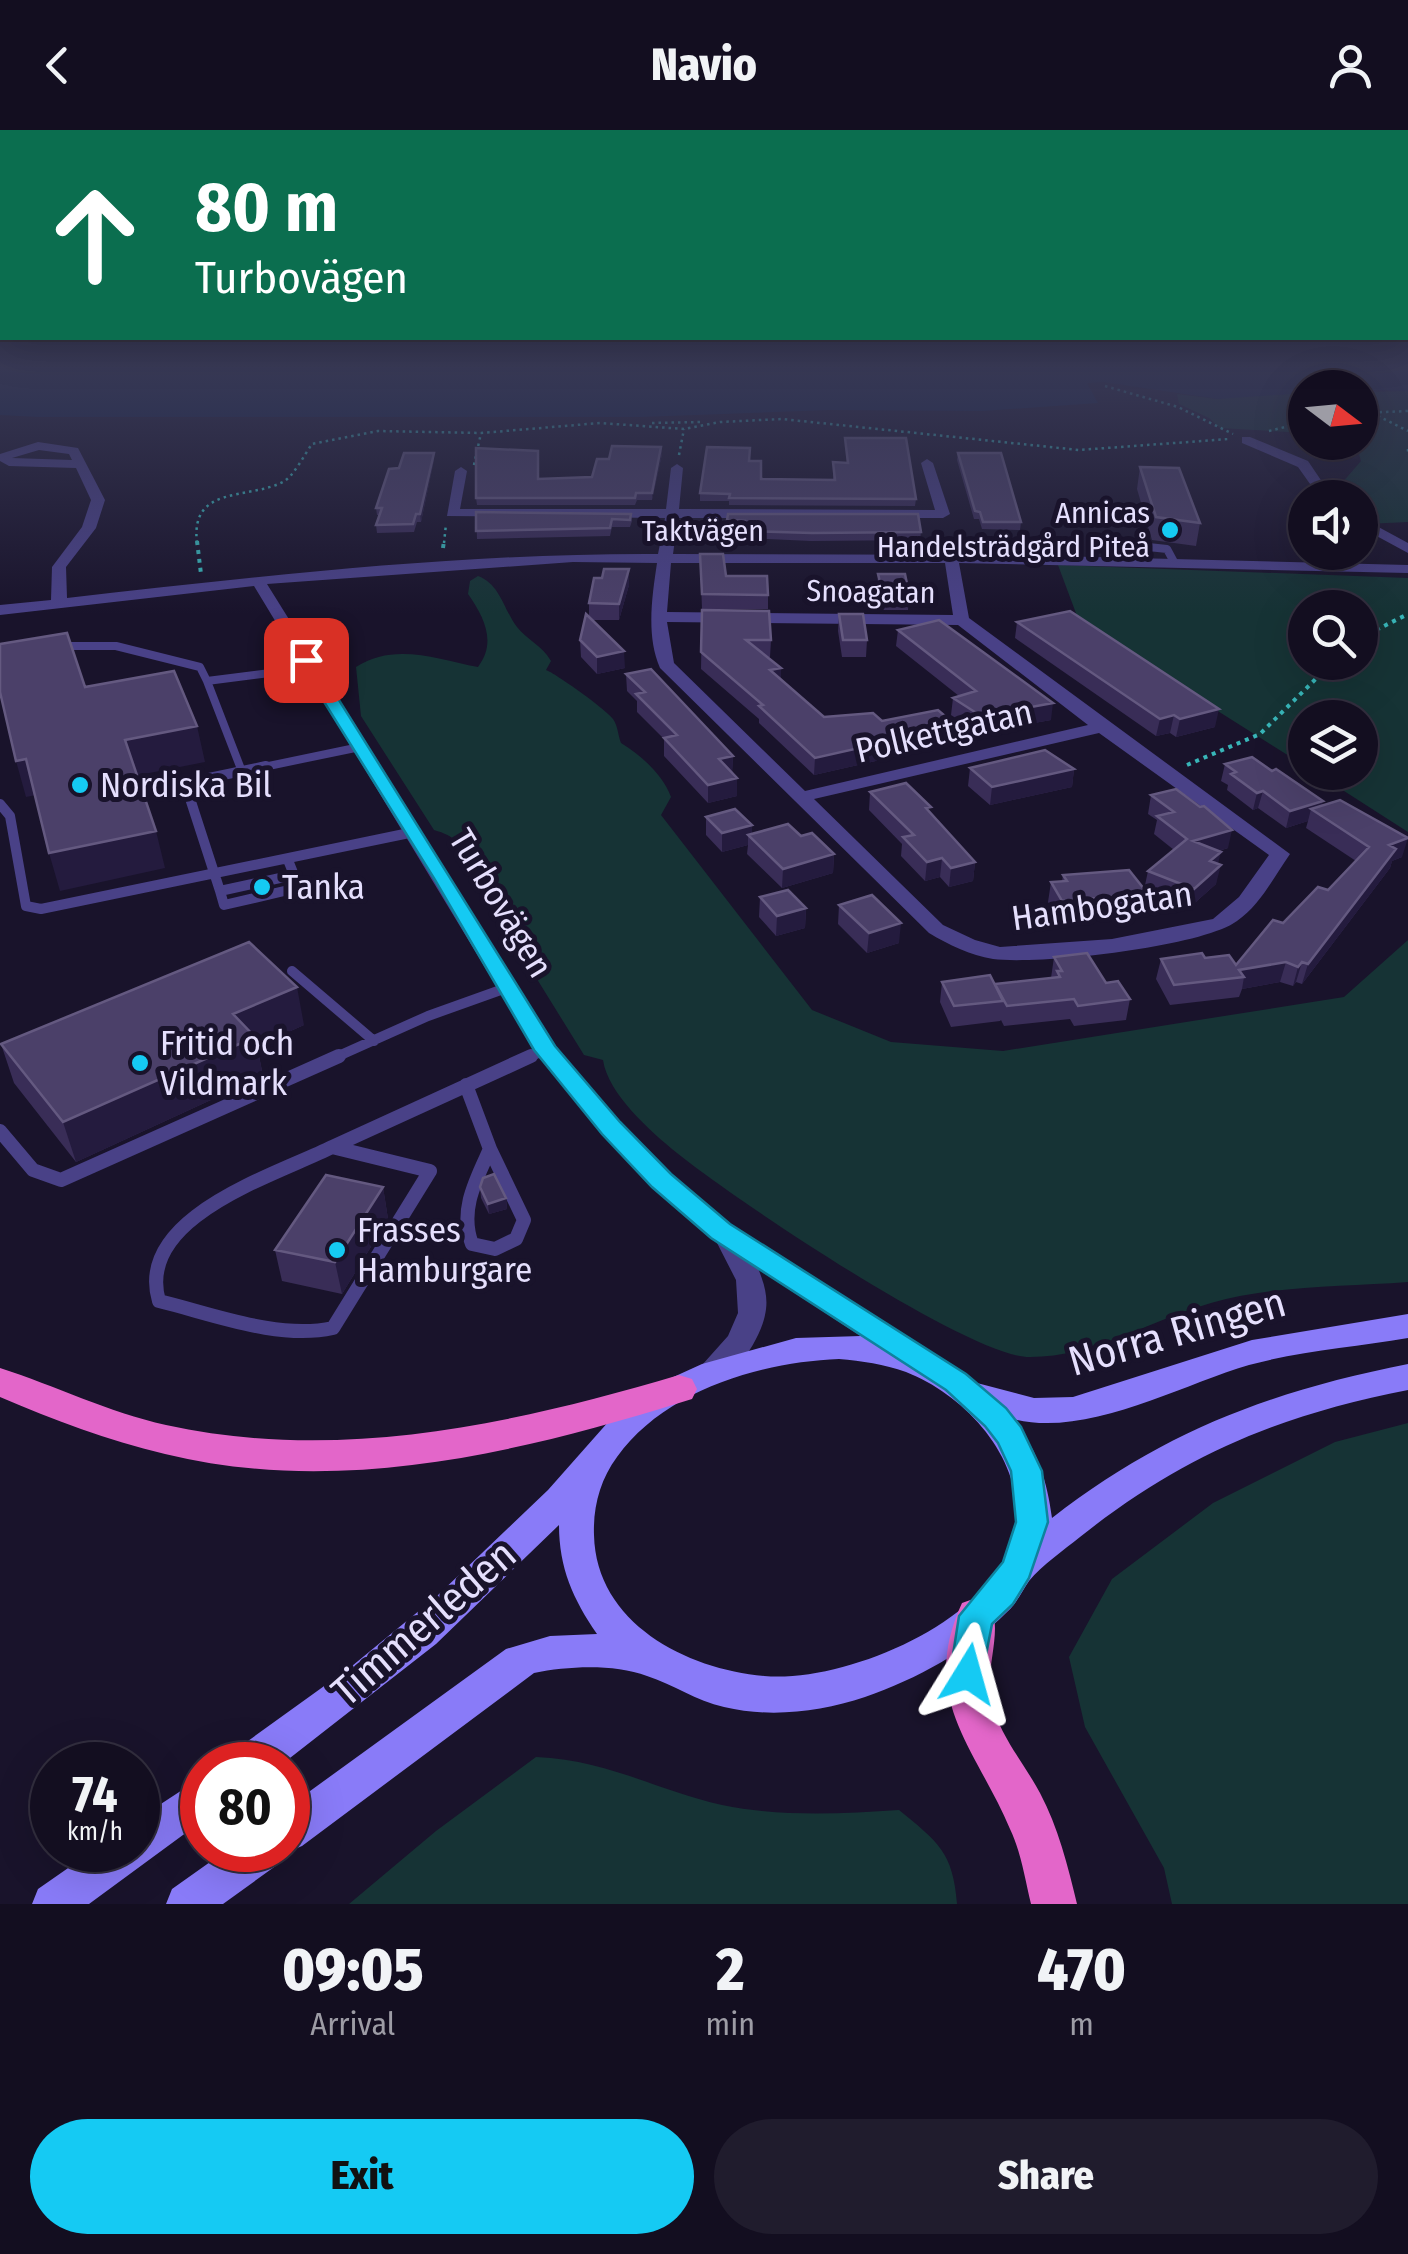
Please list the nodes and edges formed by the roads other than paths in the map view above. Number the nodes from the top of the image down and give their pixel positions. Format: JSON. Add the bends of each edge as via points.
{"nodes":[{"id":1,"x":26,"y":449,"type":"edge"},
{"id":2,"x":66,"y":449,"type":"edge"},
{"id":3,"x":1267,"y":449,"type":"edge"},
{"id":4,"x":927,"y":463,"type":"dead end"},
{"id":5,"x":79,"y":464,"type":"junction"},
{"id":6,"x":677,"y":468,"type":"road end"},
{"id":7,"x":460,"y":471,"type":"road end"},
{"id":8,"x":1314,"y":480,"type":"edge"},
{"id":9,"x":675,"y":511,"type":"junction"},
{"id":10,"x":1378,"y":532,"type":"edge"},
{"id":11,"x":1139,"y":546,"type":"dead end"},
{"id":12,"x":1408,"y":549,"type":"edge"},
{"id":13,"x":667,"y":558,"type":"junction"},
{"id":14,"x":951,"y":559,"type":"junction"},
{"id":15,"x":1174,"y":562,"type":"junction"},
{"id":16,"x":1408,"y":570,"type":"edge"},
{"id":17,"x":258,"y":582,"type":"junction"},
{"id":18,"x":58,"y":603,"type":"junction"},
{"id":19,"x":0,"y":610,"type":"edge"},
{"id":20,"x":659,"y":617,"type":"junction"},
{"id":21,"x":962,"y":620,"type":"junction"},
{"id":22,"x":37,"y":646,"type":"edge"},
{"id":23,"x":310,"y":668,"type":"junction"},
{"id":24,"x":208,"y":681,"type":"junction"},
{"id":25,"x":1102,"y":727,"type":"junction"},
{"id":26,"x":360,"y":747,"type":"junction"},
{"id":27,"x":241,"y":770,"type":"junction"},
{"id":28,"x":800,"y":797,"type":"junction"},
{"id":29,"x":0,"y":804,"type":"edge"},
{"id":30,"x":414,"y":832,"type":"junction"},
{"id":31,"x":288,"y":860,"type":"junction"},
{"id":32,"x":216,"y":875,"type":"junction"},
{"id":33,"x":292,"y":971,"type":"dead end"},
{"id":34,"x":508,"y":987,"type":"junction"},
{"id":35,"x":374,"y":1042,"type":"junction"},
{"id":36,"x":546,"y":1050,"type":"junction"},
{"id":37,"x":466,"y":1085,"type":"junction"},
{"id":38,"x":0,"y":1131,"type":"edge"},
{"id":39,"x":332,"y":1147,"type":"junction"},
{"id":40,"x":490,"y":1149,"type":"junction"},
{"id":41,"x":721,"y":1231,"type":"junction"},
{"id":42,"x":1408,"y":1326,"type":"edge"},
{"id":43,"x":935,"y":1370,"type":"junction"},
{"id":44,"x":1408,"y":1377,"type":"edge"},
{"id":45,"x":0,"y":1382,"type":"edge"},
{"id":46,"x":694,"y":1382,"type":"junction"},
{"id":47,"x":972,"y":1394,"type":"junction"},
{"id":48,"x":590,"y":1469,"type":"junction"},
{"id":49,"x":1017,"y":1568,"type":"junction"},
{"id":50,"x":976,"y":1616,"type":"junction"},
{"id":51,"x":649,"y":1659,"type":"junction"},
{"id":52,"x":278,"y":1742,"type":"edge"},
{"id":53,"x":310,"y":1816,"type":"edge"},
{"id":54,"x":98,"y":1872,"type":"edge"},
{"id":55,"x":231,"y":1872,"type":"edge"},
{"id":56,"x":53,"y":1904,"type":"edge"},
{"id":57,"x":187,"y":1904,"type":"edge"},
{"id":58,"x":1054,"y":1904,"type":"edge"}],
"edges":[{"from":1,"to":5,"type":"street","via":[[3,457]]},
{"from":2,"to":5,"type":"street","via":[[74,450]]},
{"from":3,"to":8,"type":"street","via":[[1302,464]]},
{"from":4,"to":9,"type":"street","via":[[943,514]]},
{"from":5,"to":18,"type":"street","via":[[98,500],[97,512],[59,567]]},
{"from":6,"to":9,"type":"street","name":"Hambogatan"},
{"from":7,"to":9,"type":"street","via":[[452,513]]},
{"from":9,"to":13,"type":"street","name":"Hambogatan"},
{"from":10,"to":12,"type":"street"},
{"from":11,"to":15,"type":"lane","via":[[1167,549]]},
{"from":13,"to":14,"type":"street","name":"Taktvägen"},
{"from":13,"to":17,"type":"street","name":"Taktvägen","via":[[462,564]]},
{"from":13,"to":20,"type":"street","name":"Hambogatan"},
{"from":14,"to":15,"type":"street","name":"Taktvägen"},
{"from":14,"to":21,"type":"street"},
{"from":15,"to":16,"type":"street","name":"Taktvägen"},
{"from":17,"to":18,"type":"street","name":"Taktvägen"},
{"from":17,"to":23,"type":"street","name":"Turbovägen"},
{"from":18,"to":19,"type":"street","name":"Taktvägen"},
{"from":20,"to":21,"type":"street","name":"Snoagatan"},
{"from":20,"to":28,"type":"street","name":"Hambogatan","via":[[657,639],[666,665]]},
{"from":21,"to":25,"type":"street","name":"Hambogatan"},
{"from":22,"to":24,"type":"lane","via":[[116,646],[200,667]]},
{"from":23,"to":24,"type":"lane"},
{"from":23,"to":26,"type":"street","name":"Turbovägen"},
{"from":24,"to":27,"type":"lane"},
{"from":25,"to":28,"type":"street","name":"Polkettgatan"},
{"from":25,"to":28,"type":"street","name":"Hambogatan","via":[[1280,854],[1244,904],[1221,922],[1164,936],[1004,954],[971,948],[936,930]]},
{"from":26,"to":27,"type":"lane"},
{"from":26,"to":30,"type":"street","name":"Turbovägen"},
{"from":27,"to":32,"type":"lane","via":[[185,784]]},
{"from":29,"to":32,"type":"lane","via":[[10,816],[26,906],[41,909]]},
{"from":30,"to":31,"type":"lane"},
{"from":30,"to":34,"type":"street","name":"Turbovägen"},
{"from":31,"to":32,"type":"lane"},
{"from":31,"to":32,"type":"lane","via":[[297,888],[224,905]]},
{"from":33,"to":35,"type":"lane"},
{"from":34,"to":35,"type":"lane"},
{"from":34,"to":36,"type":"street","name":"Turbovägen"},
{"from":35,"to":38,"type":"lane","via":[[61,1180],[33,1171]]},
{"from":36,"to":37,"type":"lane"},
{"from":36,"to":41,"type":"street","name":"Turbovägen","via":[[662,1181]]},
{"from":37,"to":39,"type":"lane"},
{"from":37,"to":40,"type":"lane"},
{"from":39,"to":39,"type":"lane","via":[[430,1171],[333,1328],[289,1330],[159,1301],[156,1269],[188,1220]]},
{"from":40,"to":40,"type":"lane","via":[[466,1214],[472,1244],[494,1249],[516,1239],[524,1220]]},
{"from":41,"to":43,"type":"street","name":"Turbovägen"},
{"from":41,"to":46,"type":"street","name":"Turbovägen","via":[[746,1266],[754,1298],[738,1346]]},
{"from":42,"to":47,"type":"main road","name":"Norra Ringen","via":[[1252,1352],[1073,1410],[1034,1411]]},
{"from":43,"to":46,"type":"main road","via":[[887,1353],[828,1347],[774,1354]]},
{"from":43,"to":47,"type":"main road"},
{"from":44,"to":49,"type":"main road","via":[[1298,1401],[1205,1436],[1118,1486]]},
{"from":45,"to":46,"type":"highway","via":[[81,1417],[176,1442],[327,1457],[499,1440]]},
{"from":46,"to":48,"type":"main road","via":[[627,1424]]},
{"from":47,"to":49,"type":"main road","via":[[1010,1436],[1026,1471],[1032,1522]]},
{"from":48,"to":51,"type":"main road","via":[[573,1530],[583,1579],[612,1626]]},
{"from":48,"to":52,"type":"main road","name":"Timmerleden","via":[[424,1631]]},
{"from":49,"to":50,"type":"main road"},
{"from":50,"to":51,"type":"main road","via":[[916,1656],[810,1693],[742,1694],[706,1686]]},
{"from":50,"to":58,"type":"highway","via":[[970,1700],[1026,1812]]},
{"from":51,"to":53,"type":"main road","name":"Timmerleden","via":[[584,1650],[519,1661]]},
{"from":54,"to":56,"type":"main road"},
{"from":55,"to":57,"type":"main road"}]}
